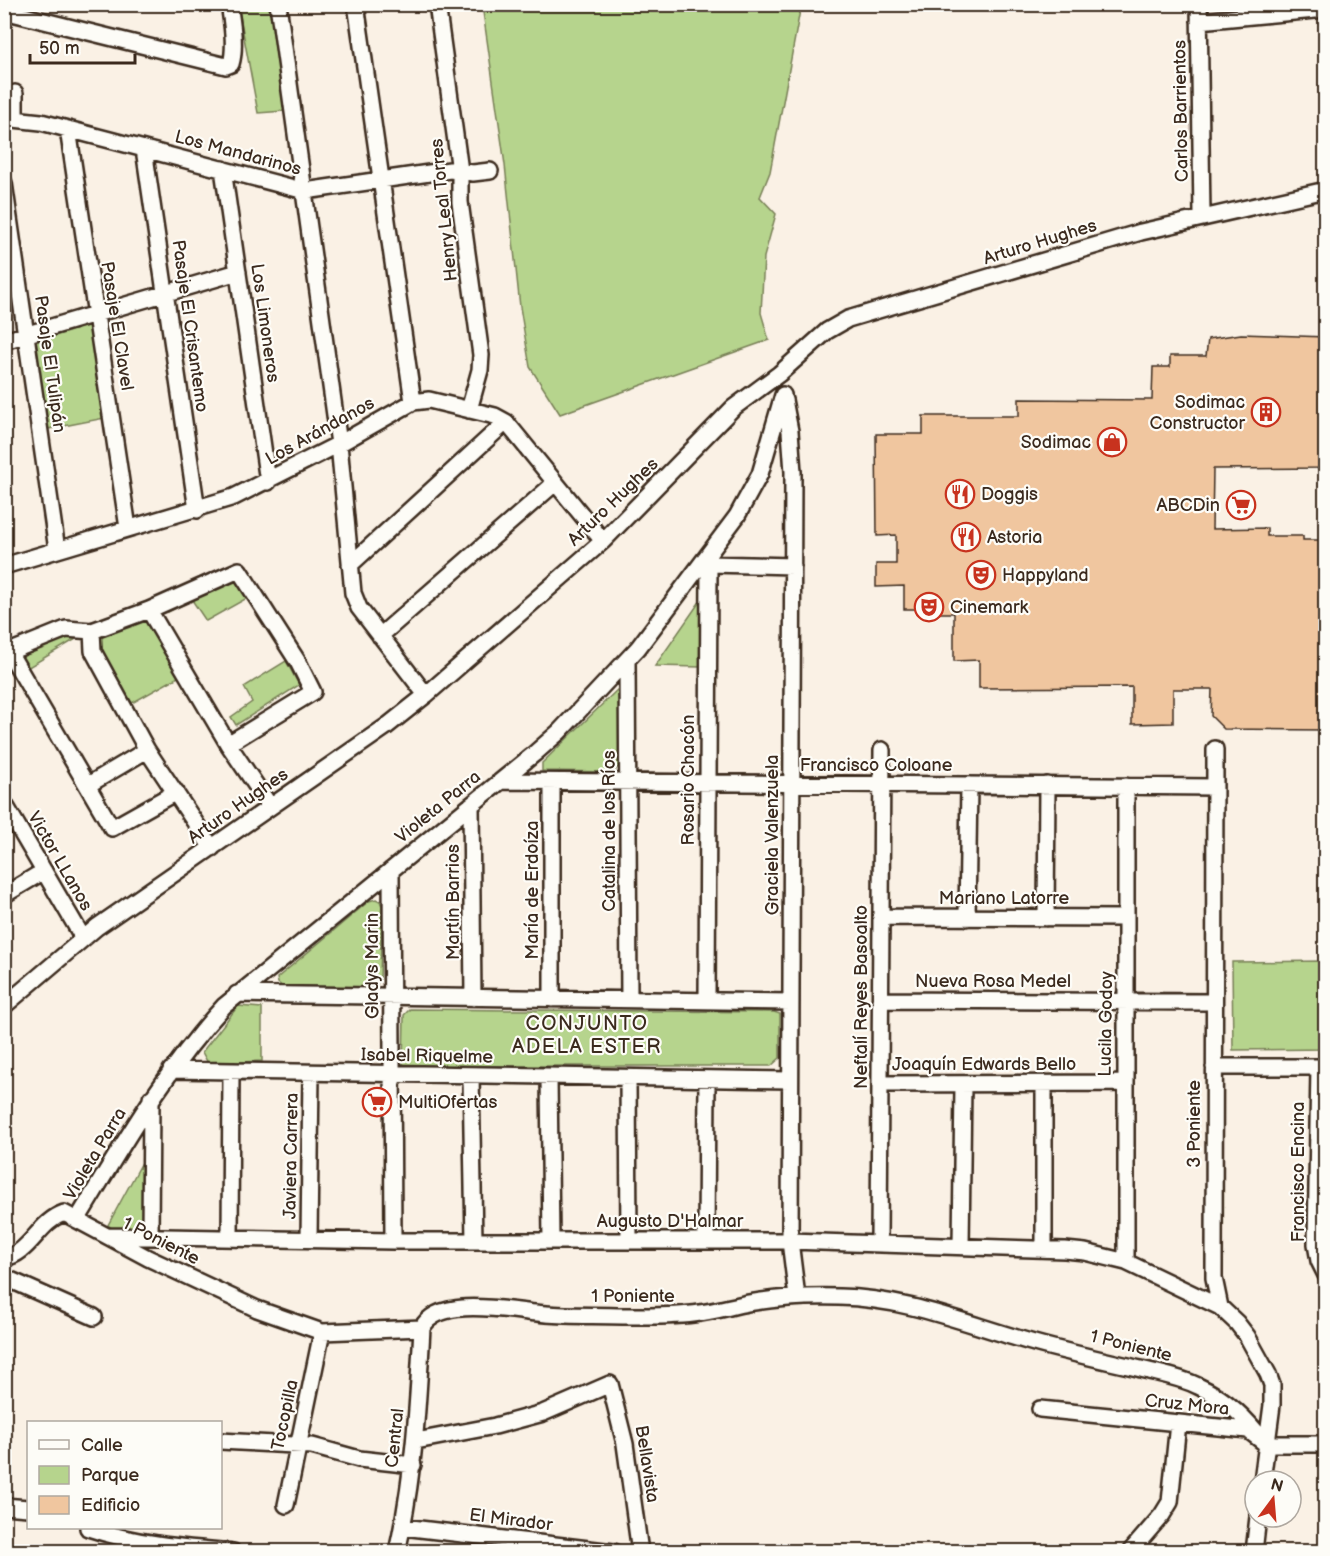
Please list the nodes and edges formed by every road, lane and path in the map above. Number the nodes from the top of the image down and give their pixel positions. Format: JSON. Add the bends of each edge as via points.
{"nodes":[{"id":1,"x":229,"y":4,"type":"edge"},
{"id":2,"x":279,"y":4,"type":"edge"},
{"id":3,"x":356,"y":4,"type":"edge"},
{"id":4,"x":437,"y":4,"type":"edge"},
{"id":5,"x":1199,"y":4,"type":"edge"},
{"id":6,"x":1326,"y":9,"type":"edge"},
{"id":7,"x":4,"y":11,"type":"edge"},
{"id":8,"x":1199,"y":21,"type":"junction"},
{"id":9,"x":15,"y":93,"type":"dead end"},
{"id":10,"x":10,"y":118,"type":"edge"},
{"id":11,"x":68,"y":129,"type":"junction"},
{"id":12,"x":144,"y":149,"type":"junction"},
{"id":13,"x":223,"y":169,"type":"junction"},
{"id":14,"x":460,"y":171,"type":"junction"},
{"id":15,"x":490,"y":171,"type":"dead end"},
{"id":16,"x":381,"y":180,"type":"junction"},
{"id":17,"x":4,"y":183,"type":"edge"},
{"id":18,"x":1326,"y":190,"type":"edge"},
{"id":19,"x":305,"y":191,"type":"junction"},
{"id":20,"x":1202,"y":216,"type":"junction"},
{"id":21,"x":238,"y":272,"type":"junction"},
{"id":22,"x":165,"y":294,"type":"junction"},
{"id":23,"x":96,"y":314,"type":"junction"},
{"id":24,"x":26,"y":334,"type":"junction"},
{"id":25,"x":4,"y":341,"type":"edge"},
{"id":26,"x":779,"y":374,"type":"junction"},
{"id":27,"x":783,"y":395,"type":"junction"},
{"id":28,"x":413,"y":402,"type":"junction"},
{"id":29,"x":469,"y":410,"type":"junction"},
{"id":30,"x":506,"y":422,"type":"junction"},
{"id":31,"x":339,"y":444,"type":"junction"},
{"id":32,"x":268,"y":482,"type":"junction"},
{"id":33,"x":555,"y":483,"type":"junction"},
{"id":34,"x":197,"y":510,"type":"junction"},
{"id":35,"x":128,"y":528,"type":"junction"},
{"id":36,"x":603,"y":541,"type":"junction"},
{"id":37,"x":57,"y":550,"type":"junction"},
{"id":38,"x":707,"y":562,"type":"junction"},
{"id":39,"x":350,"y":565,"type":"junction"},
{"id":40,"x":4,"y":566,"type":"edge"},
{"id":41,"x":793,"y":566,"type":"junction"},
{"id":42,"x":149,"y":610,"type":"junction"},
{"id":43,"x":92,"y":631,"type":"junction"},
{"id":44,"x":380,"y":636,"type":"junction"},
{"id":45,"x":627,"y":662,"type":"junction"},
{"id":46,"x":426,"y":695,"type":"junction"},
{"id":47,"x":228,"y":744,"type":"junction"},
{"id":48,"x":1215,"y":749,"type":"dead end"},
{"id":49,"x":147,"y":750,"type":"junction"},
{"id":50,"x":882,"y":750,"type":"dead end"},
{"id":51,"x":501,"y":782,"type":"junction"},
{"id":52,"x":552,"y":782,"type":"junction"},
{"id":53,"x":628,"y":782,"type":"junction"},
{"id":54,"x":708,"y":783,"type":"junction"},
{"id":55,"x":792,"y":784,"type":"junction"},
{"id":56,"x":881,"y":784,"type":"junction"},
{"id":57,"x":88,"y":785,"type":"junction"},
{"id":58,"x":969,"y":785,"type":"junction"},
{"id":59,"x":1047,"y":785,"type":"junction"},
{"id":60,"x":1126,"y":786,"type":"junction"},
{"id":61,"x":1215,"y":787,"type":"junction"},
{"id":62,"x":176,"y":792,"type":"junction"},
{"id":63,"x":4,"y":802,"type":"edge"},
{"id":64,"x":471,"y":805,"type":"junction"},
{"id":65,"x":270,"y":806,"type":"junction"},
{"id":66,"x":212,"y":848,"type":"junction"},
{"id":67,"x":391,"y":870,"type":"junction"},
{"id":68,"x":44,"y":871,"type":"junction"},
{"id":69,"x":4,"y":895,"type":"edge"},
{"id":70,"x":881,"y":917,"type":"junction"},
{"id":71,"x":967,"y":918,"type":"junction"},
{"id":72,"x":1046,"y":918,"type":"junction"},
{"id":73,"x":1126,"y":918,"type":"junction"},
{"id":74,"x":83,"y":938,"type":"junction"},
{"id":75,"x":237,"y":994,"type":"junction"},
{"id":76,"x":392,"y":997,"type":"junction"},
{"id":77,"x":473,"y":998,"type":"junction"},
{"id":78,"x":552,"y":999,"type":"junction"},
{"id":79,"x":630,"y":1000,"type":"junction"},
{"id":80,"x":880,"y":1000,"type":"junction"},
{"id":81,"x":706,"y":1001,"type":"junction"},
{"id":82,"x":791,"y":1002,"type":"junction"},
{"id":83,"x":1125,"y":1002,"type":"junction"},
{"id":84,"x":1214,"y":1002,"type":"junction"},
{"id":85,"x":4,"y":1006,"type":"edge"},
{"id":86,"x":1214,"y":1067,"type":"junction"},
{"id":87,"x":1322,"y":1067,"type":"edge"},
{"id":88,"x":171,"y":1070,"type":"junction"},
{"id":89,"x":231,"y":1072,"type":"junction"},
{"id":90,"x":311,"y":1074,"type":"junction"},
{"id":91,"x":392,"y":1075,"type":"junction"},
{"id":92,"x":471,"y":1076,"type":"junction"},
{"id":93,"x":549,"y":1077,"type":"junction"},
{"id":94,"x":628,"y":1078,"type":"junction"},
{"id":95,"x":707,"y":1079,"type":"junction"},
{"id":96,"x":790,"y":1080,"type":"junction"},
{"id":97,"x":1125,"y":1083,"type":"junction"},
{"id":98,"x":880,"y":1084,"type":"junction"},
{"id":99,"x":963,"y":1084,"type":"junction"},
{"id":100,"x":1044,"y":1084,"type":"junction"},
{"id":101,"x":151,"y":1098,"type":"junction"},
{"id":102,"x":1322,"y":1164,"type":"edge"},
{"id":103,"x":77,"y":1221,"type":"junction"},
{"id":104,"x":108,"y":1236,"type":"junction"},
{"id":105,"x":150,"y":1237,"type":"junction"},
{"id":106,"x":230,"y":1238,"type":"junction"},
{"id":107,"x":309,"y":1239,"type":"junction"},
{"id":108,"x":393,"y":1241,"type":"junction"},
{"id":109,"x":474,"y":1241,"type":"junction"},
{"id":110,"x":551,"y":1241,"type":"junction"},
{"id":111,"x":628,"y":1241,"type":"junction"},
{"id":112,"x":706,"y":1241,"type":"junction"},
{"id":113,"x":790,"y":1241,"type":"junction"},
{"id":114,"x":879,"y":1244,"type":"junction"},
{"id":115,"x":961,"y":1246,"type":"junction"},
{"id":116,"x":1044,"y":1249,"type":"junction"},
{"id":117,"x":10,"y":1257,"type":"edge"},
{"id":118,"x":1126,"y":1262,"type":"junction"},
{"id":119,"x":1326,"y":1275,"type":"edge"},
{"id":120,"x":6,"y":1278,"type":"edge"},
{"id":121,"x":797,"y":1297,"type":"junction"},
{"id":122,"x":1220,"y":1307,"type":"junction"},
{"id":123,"x":94,"y":1317,"type":"dead end"},
{"id":124,"x":422,"y":1328,"type":"junction"},
{"id":125,"x":322,"y":1332,"type":"junction"},
{"id":126,"x":1040,"y":1409,"type":"dead end"},
{"id":127,"x":1178,"y":1423,"type":"junction"},
{"id":128,"x":222,"y":1441,"type":"edge"},
{"id":129,"x":416,"y":1441,"type":"junction"},
{"id":130,"x":1266,"y":1444,"type":"junction"},
{"id":131,"x":1326,"y":1444,"type":"edge"},
{"id":132,"x":299,"y":1446,"type":"junction"},
{"id":133,"x":413,"y":1465,"type":"junction"},
{"id":134,"x":1263,"y":1469,"type":"edge"},
{"id":135,"x":286,"y":1505,"type":"dead end"},
{"id":136,"x":4,"y":1506,"type":"edge"},
{"id":137,"x":27,"y":1508,"type":"edge"},
{"id":138,"x":403,"y":1527,"type":"junction"},
{"id":139,"x":93,"y":1529,"type":"edge"},
{"id":140,"x":1257,"y":1529,"type":"edge"},
{"id":141,"x":594,"y":1550,"type":"edge"},
{"id":142,"x":233,"y":1551,"type":"edge"},
{"id":143,"x":397,"y":1551,"type":"edge"},
{"id":144,"x":614,"y":1551,"type":"edge"},
{"id":145,"x":639,"y":1551,"type":"edge"},
{"id":146,"x":1130,"y":1551,"type":"edge"},
{"id":147,"x":1254,"y":1551,"type":"edge"}],
"edges":[{"from":1,"to":7,"type":"street","via":[[232,56],[228,66]]},
{"from":2,"to":19,"type":"street"},
{"from":3,"to":16,"type":"street"},
{"from":4,"to":14,"type":"street","name":"Henry Leal Torres"},
{"from":5,"to":8,"type":"street","name":"Carlos Barrientos"},
{"from":6,"to":8,"type":"street"},
{"from":8,"to":20,"type":"street","name":"Carlos Barrientos"},
{"from":9,"to":10,"type":"street","name":"Los Mandarinos"},
{"from":10,"to":11,"type":"street","name":"Los Mandarinos"},
{"from":11,"to":12,"type":"street","name":"Los Mandarinos"},
{"from":11,"to":23,"type":"street","name":"Pasaje El Clavel"},
{"from":12,"to":13,"type":"street","name":"Los Mandarinos"},
{"from":12,"to":22,"type":"street","name":"Pasaje El Crisantemo"},
{"from":13,"to":19,"type":"street","name":"Los Mandarinos"},
{"from":13,"to":21,"type":"street","name":"Los Limoneros"},
{"from":14,"to":15,"type":"street","name":"Los Mandarinos"},
{"from":14,"to":16,"type":"street","name":"Los Mandarinos"},
{"from":14,"to":29,"type":"street","name":"Henry Leal Torres","via":[[460,202],[481,355]]},
{"from":16,"to":19,"type":"street","name":"Los Mandarinos"},
{"from":16,"to":28,"type":"street"},
{"from":17,"to":24,"type":"street","name":"Pasaje El Tulipán"},
{"from":18,"to":20,"type":"street","name":"Arturo Hughes"},
{"from":19,"to":31,"type":"street"},
{"from":20,"to":26,"type":"street","name":"Arturo Hughes","via":[[848,319],[819,337]]},
{"from":21,"to":22,"type":"street"},
{"from":21,"to":32,"type":"street","name":"Los Limoneros"},
{"from":22,"to":23,"type":"street"},
{"from":22,"to":34,"type":"street","name":"Pasaje El Crisantemo"},
{"from":23,"to":24,"type":"street"},
{"from":23,"to":35,"type":"street","name":"Pasaje El Clavel"},
{"from":24,"to":25,"type":"street"},
{"from":24,"to":37,"type":"street","name":"Pasaje El Tulipán"},
{"from":26,"to":27,"type":"street","name":"Graciela Valenzuela"},
{"from":26,"to":36,"type":"street","name":"Arturo Hughes","via":[[733,408]]},
{"from":27,"to":38,"type":"street","name":"Violeta Parra","via":[[754,488]]},
{"from":27,"to":41,"type":"street","name":"Graciela Valenzuela","via":[[792,452]]},
{"from":28,"to":29,"type":"street","via":[[429,400]]},
{"from":28,"to":31,"type":"street","name":"Los Arándanos"},
{"from":29,"to":30,"type":"street"},
{"from":30,"to":33,"type":"street"},
{"from":30,"to":39,"type":"street"},
{"from":31,"to":32,"type":"street","name":"Los Arándanos"},
{"from":31,"to":39,"type":"street"},
{"from":32,"to":34,"type":"street","name":"Los Arándanos"},
{"from":33,"to":36,"type":"street"},
{"from":33,"to":44,"type":"street"},
{"from":34,"to":35,"type":"street","name":"Los Arándanos"},
{"from":35,"to":37,"type":"street","name":"Los Arándanos"},
{"from":36,"to":46,"type":"street","name":"Arturo Hughes"},
{"from":37,"to":40,"type":"street","name":"Los Arándanos"},
{"from":38,"to":41,"type":"street"},
{"from":38,"to":45,"type":"street","name":"Violeta Parra"},
{"from":38,"to":54,"type":"street","name":"Rosario Chacón"},
{"from":39,"to":44,"type":"street","via":[[356,603]]},
{"from":41,"to":55,"type":"street","name":"Graciela Valenzuela"},
{"from":42,"to":43,"type":"street"},
{"from":42,"to":47,"type":"street"},
{"from":42,"to":47,"type":"street","via":[[239,570],[298,662],[313,692]]},
{"from":43,"to":49,"type":"street","via":[[93,651]]},
{"from":43,"to":57,"type":"street","via":[[66,628],[9,652]]},
{"from":44,"to":46,"type":"street"},
{"from":45,"to":51,"type":"street","name":"Violeta Parra","via":[[559,732]]},
{"from":45,"to":53,"type":"street","name":"Catalina de los Ríos"},
{"from":46,"to":65,"type":"street","name":"Arturo Hughes"},
{"from":47,"to":65,"type":"street"},
{"from":48,"to":61,"type":"street","name":"3 Poniente"},
{"from":49,"to":57,"type":"street"},
{"from":49,"to":62,"type":"street"},
{"from":50,"to":56,"type":"street","name":"Neftalí Reyes Basoalto"},
{"from":51,"to":52,"type":"street","name":"Francisco Coloane"},
{"from":51,"to":64,"type":"street","name":"Violeta Parra"},
{"from":52,"to":53,"type":"street","name":"Francisco Coloane"},
{"from":52,"to":78,"type":"street","name":"María de Erdoíza"},
{"from":53,"to":54,"type":"street","name":"Francisco Coloane"},
{"from":53,"to":79,"type":"street","name":"Catalina de los Ríos"},
{"from":54,"to":55,"type":"street","name":"Francisco Coloane"},
{"from":54,"to":81,"type":"street","name":"Rosario Chacón"},
{"from":55,"to":56,"type":"street","name":"Francisco Coloane"},
{"from":55,"to":82,"type":"street","name":"Graciela Valenzuela"},
{"from":56,"to":58,"type":"street","name":"Francisco Coloane"},
{"from":56,"to":70,"type":"street","name":"Neftalí Reyes Basoalto"},
{"from":57,"to":62,"type":"street","via":[[112,828]]},
{"from":58,"to":59,"type":"street","name":"Francisco Coloane"},
{"from":58,"to":71,"type":"street"},
{"from":59,"to":60,"type":"street","name":"Francisco Coloane"},
{"from":59,"to":72,"type":"street"},
{"from":60,"to":61,"type":"street","name":"Francisco Coloane"},
{"from":60,"to":73,"type":"street","name":"Lucila Godoy"},
{"from":61,"to":84,"type":"street","name":"3 Poniente"},
{"from":62,"to":66,"type":"street"},
{"from":63,"to":68,"type":"street","name":"Victor LLanos"},
{"from":64,"to":67,"type":"street","name":"Violeta Parra"},
{"from":64,"to":77,"type":"street","name":"Martín Barrios"},
{"from":65,"to":66,"type":"street","name":"Arturo Hughes"},
{"from":66,"to":74,"type":"street","name":"Arturo Hughes"},
{"from":67,"to":75,"type":"street","name":"Violeta Parra"},
{"from":67,"to":76,"type":"street","name":"Gladys Marin"},
{"from":68,"to":69,"type":"street"},
{"from":68,"to":74,"type":"street","name":"Victor LLanos"},
{"from":70,"to":71,"type":"street","name":"Mariano Latorre"},
{"from":70,"to":80,"type":"street","name":"Neftalí Reyes Basoalto"},
{"from":71,"to":72,"type":"street","name":"Mariano Latorre"},
{"from":72,"to":73,"type":"street","name":"Mariano Latorre"},
{"from":73,"to":83,"type":"street","name":"Lucila Godoy"},
{"from":74,"to":85,"type":"street","name":"Arturo Hughes"},
{"from":75,"to":76,"type":"street"},
{"from":75,"to":88,"type":"street","name":"Violeta Parra"},
{"from":76,"to":77,"type":"street"},
{"from":76,"to":91,"type":"street","name":"Gladys Marin"},
{"from":77,"to":78,"type":"street"},
{"from":78,"to":79,"type":"street"},
{"from":79,"to":81,"type":"street"},
{"from":80,"to":83,"type":"street","name":"Nueva Rosa Medel"},
{"from":80,"to":98,"type":"street","name":"Neftalí Reyes Basoalto"},
{"from":81,"to":82,"type":"street"},
{"from":82,"to":96,"type":"street","name":"Graciela Valenzuela"},
{"from":83,"to":84,"type":"street","name":"Nueva Rosa Medel"},
{"from":83,"to":97,"type":"street","name":"Lucila Godoy"},
{"from":84,"to":86,"type":"street","name":"3 Poniente"},
{"from":86,"to":87,"type":"street"},
{"from":86,"to":122,"type":"street","name":"3 Poniente","via":[[1213,1268]]},
{"from":87,"to":102,"type":"street","name":"Francisco Encina"},
{"from":88,"to":89,"type":"street","name":"Isabel Riquelme"},
{"from":88,"to":101,"type":"street","name":"Violeta Parra"},
{"from":89,"to":90,"type":"street","name":"Isabel Riquelme"},
{"from":89,"to":106,"type":"street"},
{"from":90,"to":91,"type":"street","name":"Isabel Riquelme"},
{"from":90,"to":107,"type":"street","name":"Javiera Carrera"},
{"from":91,"to":92,"type":"street","name":"Isabel Riquelme"},
{"from":91,"to":108,"type":"street","name":"Gladys Marin"},
{"from":92,"to":93,"type":"street","name":"Isabel Riquelme"},
{"from":92,"to":109,"type":"street"},
{"from":93,"to":94,"type":"street","name":"Isabel Riquelme"},
{"from":93,"to":110,"type":"street"},
{"from":94,"to":95,"type":"street","name":"Isabel Riquelme"},
{"from":94,"to":111,"type":"street"},
{"from":95,"to":96,"type":"street","name":"Isabel Riquelme"},
{"from":95,"to":112,"type":"street"},
{"from":96,"to":113,"type":"street","name":"Graciela Valenzuela"},
{"from":97,"to":100,"type":"street","name":"Joaquín Edwards Bello"},
{"from":97,"to":118,"type":"street","name":"Lucila Godoy"},
{"from":98,"to":99,"type":"street","name":"Joaquín Edwards Bello"},
{"from":98,"to":114,"type":"street","name":"Neftalí Reyes Basoalto"},
{"from":99,"to":100,"type":"street","name":"Joaquín Edwards Bello"},
{"from":99,"to":115,"type":"street"},
{"from":100,"to":116,"type":"street"},
{"from":101,"to":103,"type":"street","name":"Violeta Parra"},
{"from":101,"to":105,"type":"street"},
{"from":102,"to":119,"type":"street","name":"Francisco Encina","via":[[1316,1244],[1318,1261]]},
{"from":103,"to":104,"type":"street","name":"1 Poniente"},
{"from":103,"to":117,"type":"street","name":"1 Poniente","via":[[64,1213],[52,1217]]},
{"from":104,"to":105,"type":"street","name":"Augusto D'Halmar"},
{"from":104,"to":125,"type":"street","name":"1 Poniente","via":[[257,1309]]},
{"from":105,"to":106,"type":"street","name":"Augusto D'Halmar"},
{"from":106,"to":107,"type":"street","name":"Augusto D'Halmar"},
{"from":107,"to":108,"type":"street","name":"Augusto D'Halmar"},
{"from":108,"to":109,"type":"street","name":"Augusto D'Halmar"},
{"from":109,"to":110,"type":"street","name":"Augusto D'Halmar"},
{"from":110,"to":111,"type":"street","name":"Augusto D'Halmar"},
{"from":111,"to":112,"type":"street","name":"Augusto D'Halmar"},
{"from":112,"to":113,"type":"street","name":"Augusto D'Halmar"},
{"from":113,"to":114,"type":"street","name":"Augusto D'Halmar"},
{"from":113,"to":121,"type":"street","name":"Graciela Valenzuela"},
{"from":114,"to":115,"type":"street","name":"Augusto D'Halmar"},
{"from":115,"to":116,"type":"street","name":"Augusto D'Halmar"},
{"from":116,"to":118,"type":"street","name":"Augusto D'Halmar","via":[[1085,1252]]},
{"from":117,"to":120,"type":"street","name":"1 Poniente"},
{"from":118,"to":122,"type":"street","name":"Augusto D'Halmar"},
{"from":120,"to":123,"type":"street"},
{"from":121,"to":124,"type":"street","name":"1 Poniente","via":[[657,1317],[456,1309],[433,1315]]},
{"from":121,"to":130,"type":"street","name":"1 Poniente","via":[[893,1302],[1183,1380],[1229,1405],[1249,1421]]},
{"from":122,"to":130,"type":"street","via":[[1237,1323],[1268,1374],[1273,1396]]},
{"from":124,"to":125,"type":"street","name":"1 Poniente"},
{"from":124,"to":129,"type":"street","name":"Central"},
{"from":125,"to":132,"type":"street","name":"Tocopilla"},
{"from":126,"to":127,"type":"street","name":"Cruz Mora"},
{"from":127,"to":130,"type":"street","name":"Cruz Mora","via":[[1248,1430]]},
{"from":127,"to":146,"type":"street","via":[[1170,1502]]},
{"from":128,"to":132,"type":"street"},
{"from":129,"to":133,"type":"street","name":"Central"},
{"from":129,"to":145,"type":"street","name":"Bellavista","via":[[543,1413],[610,1384],[625,1444]]},
{"from":130,"to":131,"type":"street"},
{"from":130,"to":134,"type":"street"},
{"from":132,"to":133,"type":"street"},
{"from":132,"to":135,"type":"street","name":"Tocopilla"},
{"from":133,"to":138,"type":"street","name":"Central"},
{"from":136,"to":137,"type":"street"},
{"from":138,"to":141,"type":"street","name":"El Mirador"},
{"from":138,"to":143,"type":"street","name":"Central"},
{"from":139,"to":142,"type":"street","via":[[131,1541]]},
{"from":140,"to":147,"type":"street"},
{"from":141,"to":144,"type":"street","name":"El Mirador"}]}
